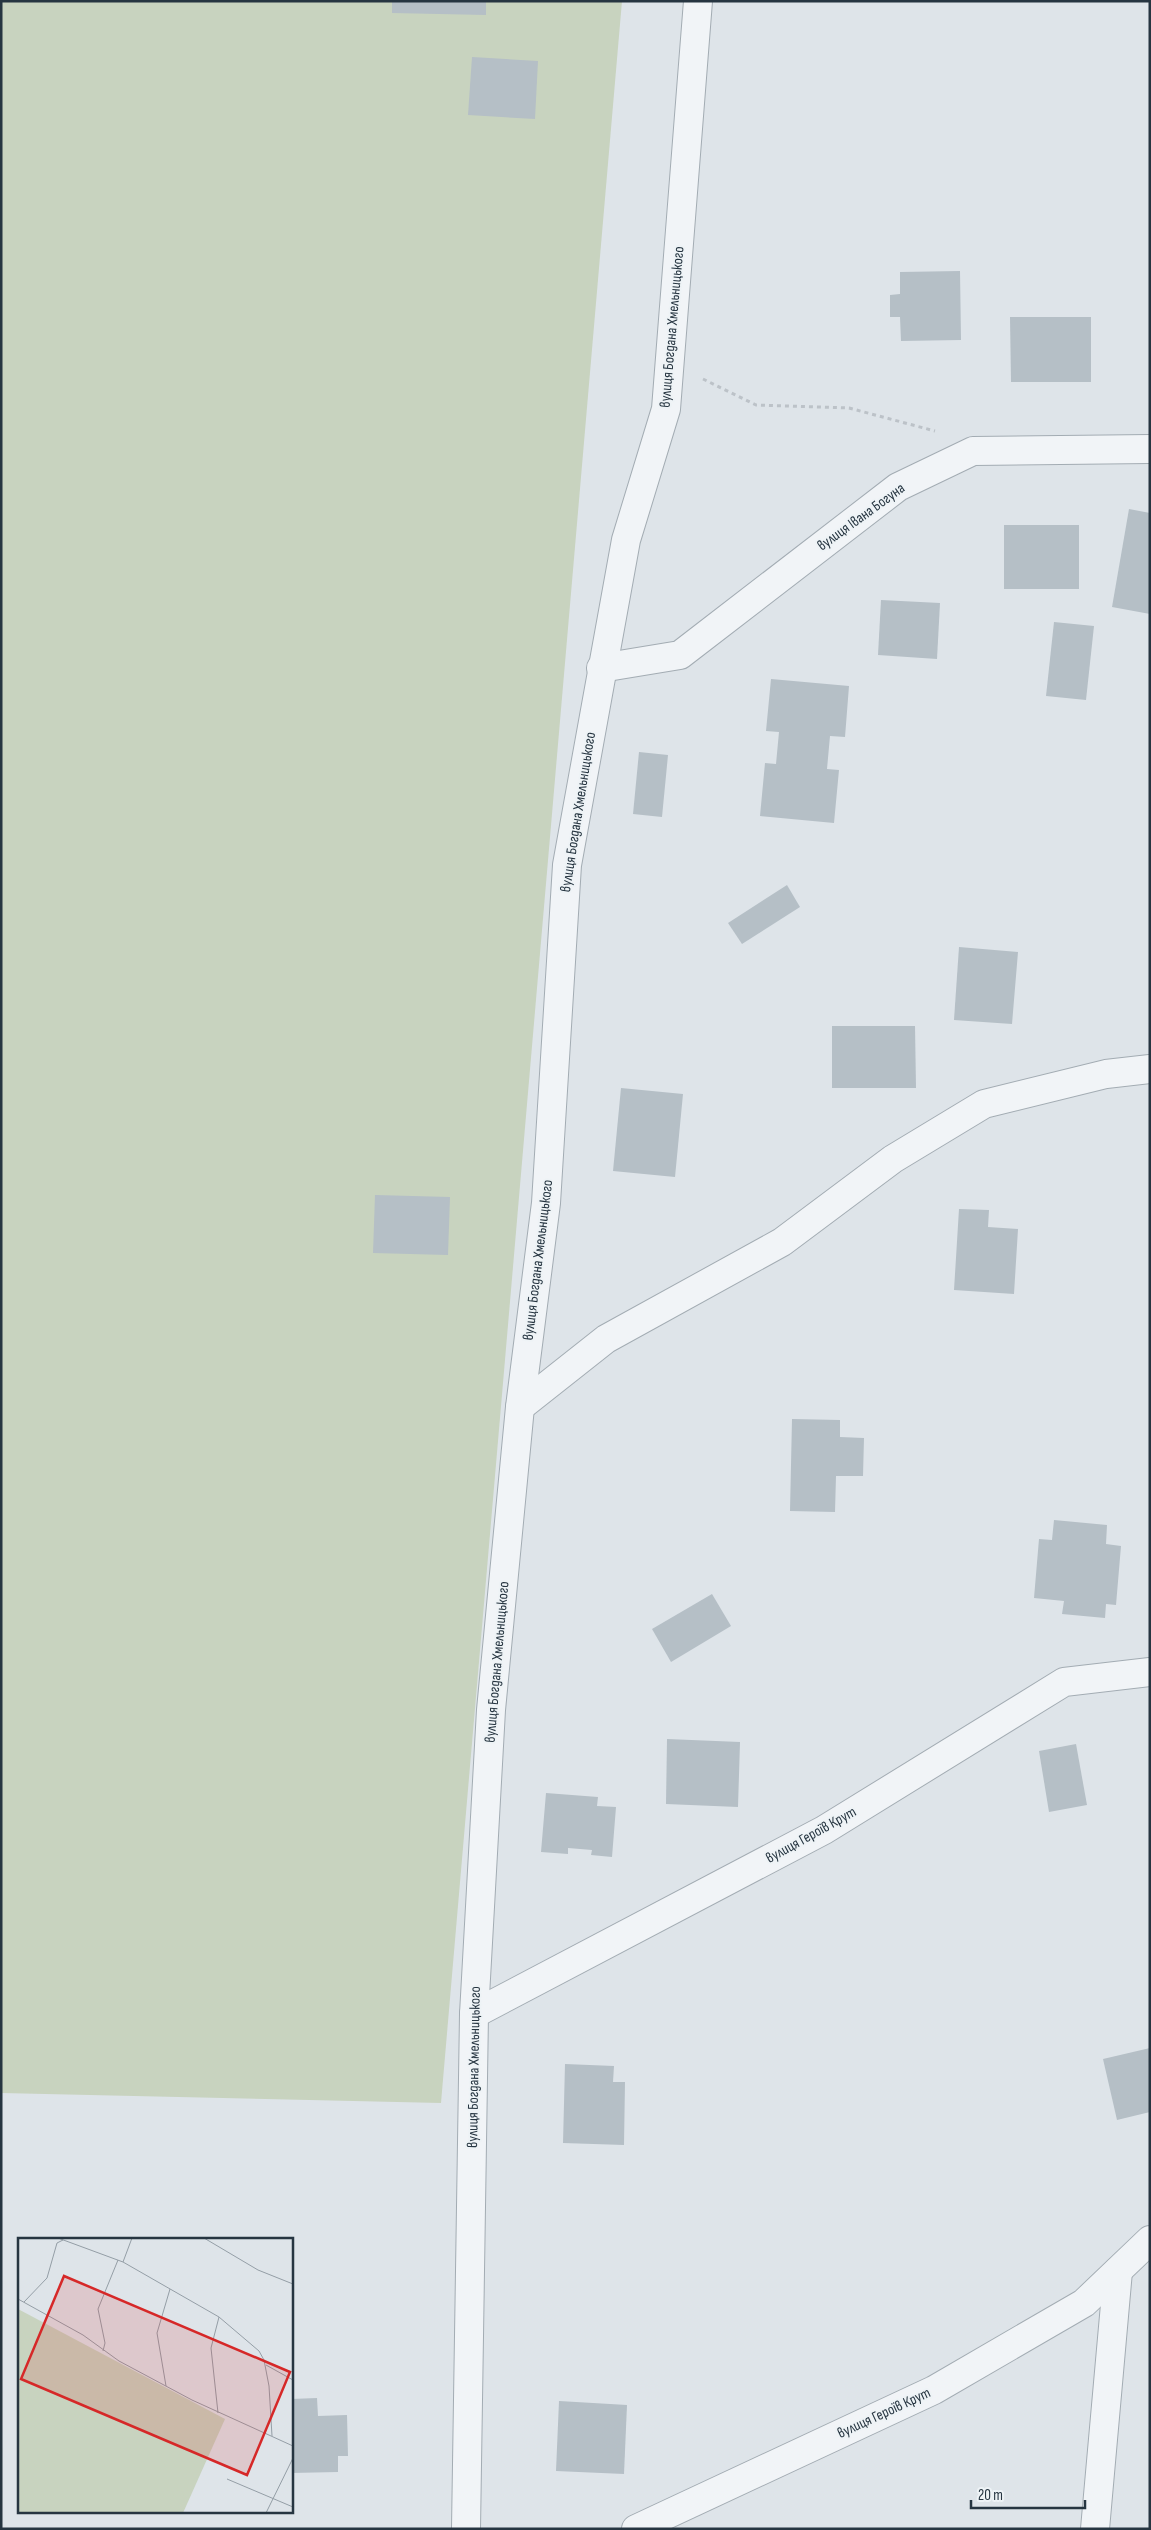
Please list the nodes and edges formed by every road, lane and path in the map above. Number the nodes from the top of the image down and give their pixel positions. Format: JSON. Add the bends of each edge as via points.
{"nodes":[{"id":1,"x":698,"y":1,"type":"edge"},
{"id":2,"x":672,"y":344,"type":"junction"},
{"id":3,"x":1150,"y":449,"type":"edge"},
{"id":4,"x":973,"y":451,"type":"junction"},
{"id":5,"x":601,"y":668,"type":"junction"},
{"id":6,"x":1150,"y":1069,"type":"edge"},
{"id":7,"x":520,"y":1408,"type":"junction"},
{"id":8,"x":1150,"y":1672,"type":"edge"},
{"id":9,"x":474,"y":2014,"type":"junction"},
{"id":10,"x":1150,"y":2240,"type":"edge"},
{"id":11,"x":1118,"y":2271,"type":"junction"},
{"id":12,"x":466,"y":2529,"type":"edge"},
{"id":13,"x":636,"y":2529,"type":"edge"},
{"id":14,"x":1094,"y":2529,"type":"edge"}],
"edges":[{"from":1,"to":2,"type":"street","name":"вулиця Богдана Хмельницького"},
{"from":2,"to":4,"type":"path","via":[[706,382],[756,405],[849,408],[941,433]]},
{"from":2,"to":5,"type":"street","name":"вулиця Богдана Хмельницького","via":[[666,409],[626,540]]},
{"from":3,"to":4,"type":"street","name":"вулиця Івана Богуна"},
{"from":4,"to":5,"type":"street","name":"вулиця Івана Богуна","via":[[898,486],[680,654]]},
{"from":5,"to":7,"type":"street","name":"вулиця Богдана Хмельницького","via":[[566,865],[546,1204]]},
{"from":6,"to":7,"type":"street","via":[[1106,1074],[984,1104],[892,1159],[782,1242],[606,1339]]},
{"from":7,"to":9,"type":"street","name":"вулиця Богдана Хмельницького","via":[[491,1710]]},
{"from":8,"to":9,"type":"street","name":"вулиця Героїв Крут","via":[[1064,1682],[824,1830]]},
{"from":9,"to":12,"type":"street","name":"вулиця Богдана Хмельницького"},
{"from":10,"to":11,"type":"street","name":"вулиця Героїв Крут"},
{"from":11,"to":13,"type":"street","name":"вулиця Героїв Крут","via":[[1084,2303],[934,2390]]},
{"from":11,"to":14,"type":"street"}]}
